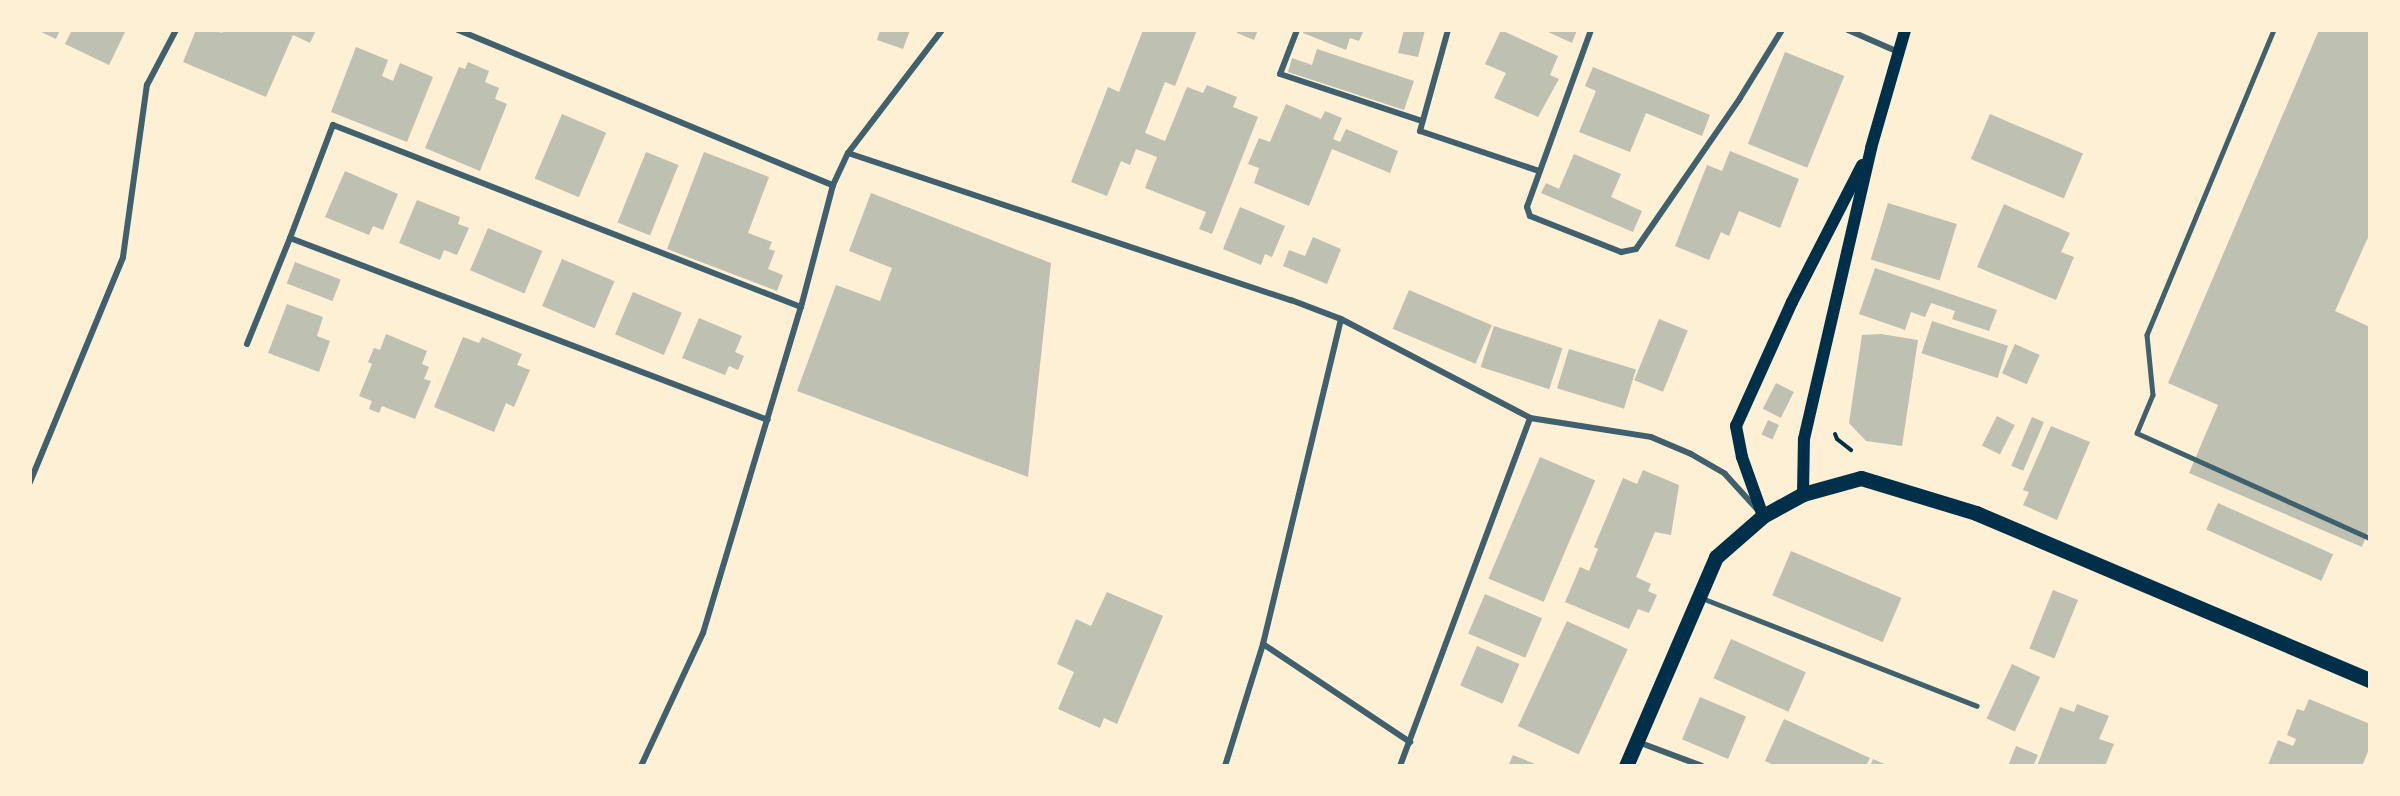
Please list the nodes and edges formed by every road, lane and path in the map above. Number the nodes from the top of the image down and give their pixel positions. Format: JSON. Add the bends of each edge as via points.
{"nodes":[{"id":1,"x":176,"y":30,"type":"edge"},
{"id":2,"x":458,"y":30,"type":"edge"},
{"id":3,"x":942,"y":30,"type":"edge"},
{"id":4,"x":1297,"y":30,"type":"edge"},
{"id":5,"x":1448,"y":30,"type":"edge"},
{"id":6,"x":1591,"y":30,"type":"edge"},
{"id":7,"x":1782,"y":30,"type":"edge"},
{"id":8,"x":1848,"y":30,"type":"edge"},
{"id":9,"x":1905,"y":30,"type":"edge"},
{"id":10,"x":2274,"y":30,"type":"edge"},
{"id":11,"x":1899,"y":52,"type":"junction"},
{"id":12,"x":1422,"y":121,"type":"junction"},
{"id":13,"x":1871,"y":148,"type":"junction"},
{"id":14,"x":848,"y":153,"type":"junction"},
{"id":15,"x":1539,"y":171,"type":"junction"},
{"id":16,"x":833,"y":185,"type":"junction"},
{"id":17,"x":290,"y":238,"type":"junction"},
{"id":18,"x":801,"y":307,"type":"junction"},
{"id":19,"x":1341,"y":319,"type":"junction"},
{"id":20,"x":247,"y":344,"type":"dead end"},
{"id":21,"x":1530,"y":418,"type":"junction"},
{"id":22,"x":768,"y":420,"type":"junction"},
{"id":23,"x":30,"y":482,"type":"edge"},
{"id":24,"x":1803,"y":494,"type":"junction"},
{"id":25,"x":1763,"y":516,"type":"junction"},
{"id":26,"x":2370,"y":538,"type":"edge"},
{"id":27,"x":1699,"y":597,"type":"junction"},
{"id":28,"x":1263,"y":644,"type":"junction"},
{"id":29,"x":2370,"y":680,"type":"edge"},
{"id":30,"x":1977,"y":706,"type":"dead end"},
{"id":31,"x":1637,"y":741,"type":"junction"},
{"id":32,"x":1410,"y":742,"type":"junction"},
{"id":33,"x":641,"y":766,"type":"edge"},
{"id":34,"x":1225,"y":766,"type":"edge"},
{"id":35,"x":1400,"y":766,"type":"edge"},
{"id":36,"x":1626,"y":766,"type":"edge"},
{"id":37,"x":1702,"y":766,"type":"edge"}],
"edges":[{"from":1,"to":23,"type":"street","via":[[147,85],[123,257]]},
{"from":2,"to":16,"type":"street"},
{"from":3,"to":14,"type":"street"},
{"from":4,"to":12,"type":"street","via":[[1280,74]]},
{"from":5,"to":12,"type":"street"},
{"from":6,"to":15,"type":"street"},
{"from":7,"to":15,"type":"street","via":[[1636,249],[1621,252],[1530,216],[1527,207]]},
{"from":8,"to":11,"type":"street"},
{"from":9,"to":11,"type":"main road"},
{"from":10,"to":26,"type":"lane","via":[[2147,335],[2153,395],[2137,433]]},
{"from":11,"to":13,"type":"main road"},
{"from":12,"to":15,"type":"street","via":[[1420,131]]},
{"from":13,"to":24,"type":"main road","via":[[1804,439]]},
{"from":13,"to":25,"type":"main road","via":[[1792,302],[1736,426],[1742,457]]},
{"from":14,"to":16,"type":"street"},
{"from":14,"to":19,"type":"street"},
{"from":16,"to":18,"type":"street"},
{"from":17,"to":18,"type":"street","via":[[333,125]]},
{"from":17,"to":20,"type":"street"},
{"from":17,"to":22,"type":"street"},
{"from":18,"to":22,"type":"street"},
{"from":19,"to":21,"type":"street"},
{"from":19,"to":28,"type":"street"},
{"from":21,"to":25,"type":"street","via":[[1661,441],[1725,474]]},
{"from":21,"to":32,"type":"street"},
{"from":22,"to":33,"type":"street","via":[[703,633]]},
{"from":24,"to":25,"type":"main road"},
{"from":24,"to":29,"type":"main road","via":[[1861,478],[1976,513]]},
{"from":25,"to":27,"type":"main road","via":[[1716,557]]},
{"from":27,"to":30,"type":"lane"},
{"from":27,"to":31,"type":"main road"},
{"from":28,"to":32,"type":"street"},
{"from":28,"to":34,"type":"street"},
{"from":31,"to":36,"type":"main road"},
{"from":31,"to":37,"type":"street"},
{"from":32,"to":35,"type":"street"}]}
